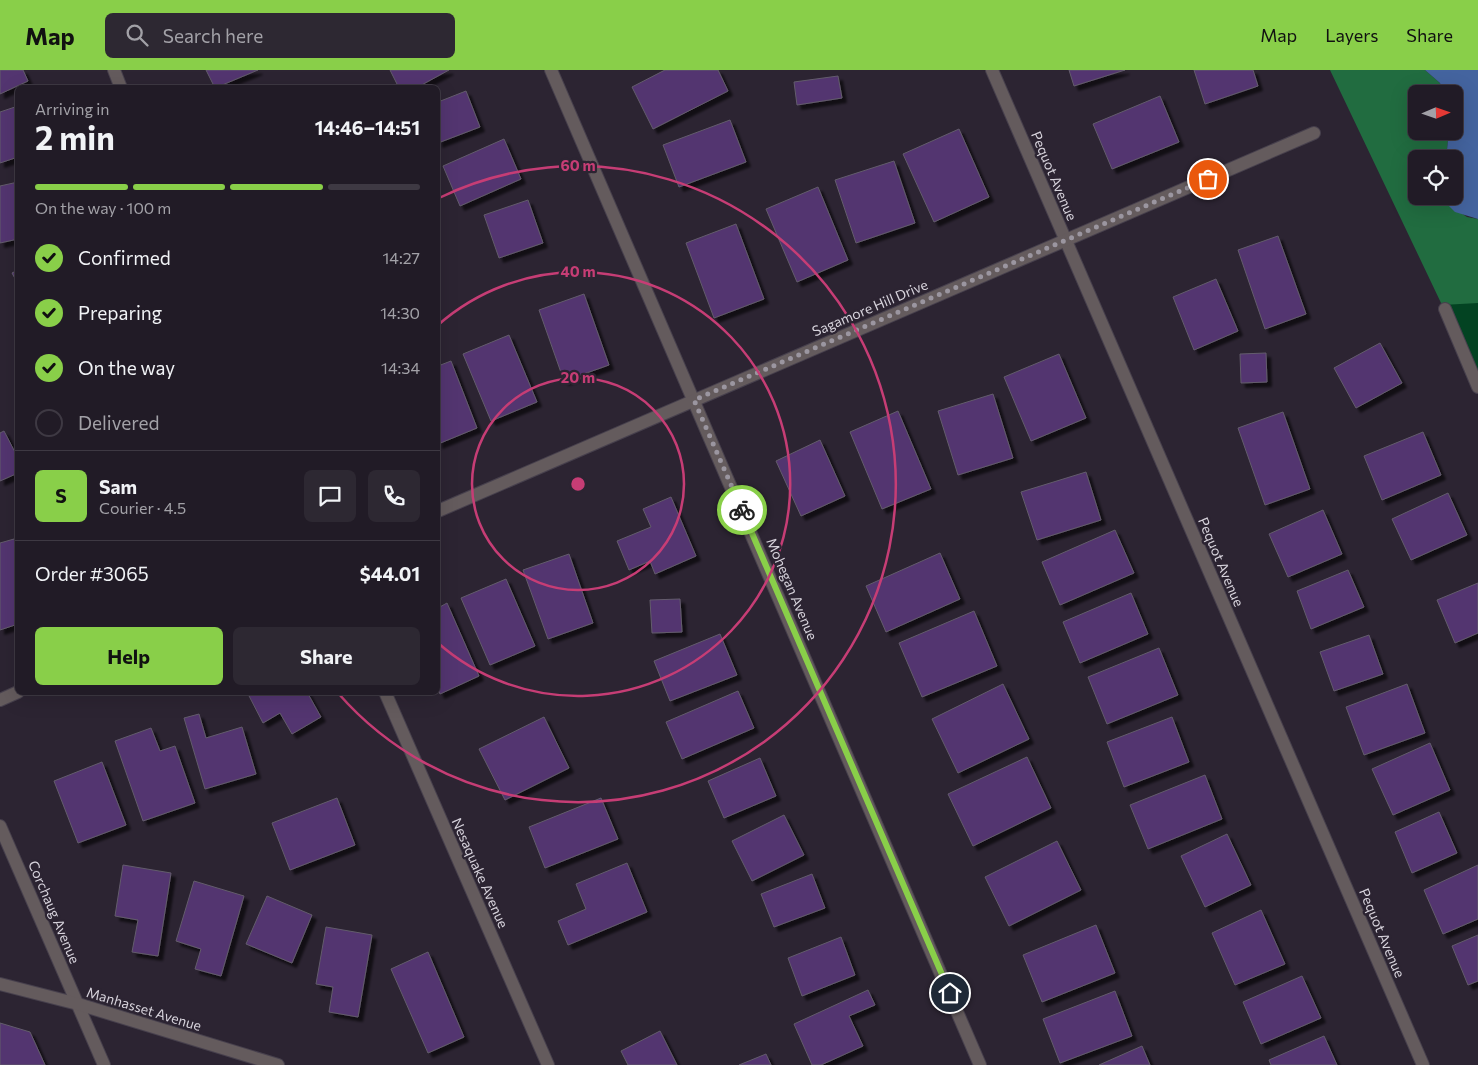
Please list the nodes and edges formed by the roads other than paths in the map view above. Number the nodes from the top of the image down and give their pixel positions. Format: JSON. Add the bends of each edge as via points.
{"nodes":[{"id":1,"x":114,"y":70,"type":"edge"},
{"id":2,"x":551,"y":70,"type":"edge"},
{"id":3,"x":992,"y":70,"type":"edge"},
{"id":4,"x":120,"y":85,"type":"edge"},
{"id":5,"x":1314,"y":133,"type":"dead end"},
{"id":6,"x":1066,"y":240,"type":"junction"},
{"id":7,"x":1445,"y":310,"type":"dead end"},
{"id":8,"x":1478,"y":387,"type":"edge"},
{"id":9,"x":694,"y":400,"type":"junction"},
{"id":10,"x":440,"y":510,"type":"edge"},
{"id":11,"x":15,"y":693,"type":"edge"},
{"id":12,"x":386,"y":695,"type":"edge"},
{"id":13,"x":0,"y":700,"type":"edge"},
{"id":14,"x":0,"y":826,"type":"edge"},
{"id":15,"x":0,"y":984,"type":"edge"},
{"id":16,"x":78,"y":1004,"type":"junction"},
{"id":17,"x":104,"y":1065,"type":"edge"},
{"id":18,"x":278,"y":1065,"type":"edge"},
{"id":19,"x":548,"y":1065,"type":"edge"},
{"id":20,"x":980,"y":1065,"type":"edge"},
{"id":21,"x":1423,"y":1065,"type":"edge"}],
"edges":[{"from":1,"to":4,"type":"street"},
{"from":2,"to":9,"type":"street","name":"Mohegan Avenue"},
{"from":3,"to":6,"type":"street","name":"Pequot Avenue"},
{"from":5,"to":6,"type":"street","name":"Sagamore Hill Drive"},
{"from":6,"to":9,"type":"street","name":"Sagamore Hill Drive"},
{"from":6,"to":21,"type":"street","name":"Pequot Avenue"},
{"from":7,"to":8,"type":"street"},
{"from":9,"to":10,"type":"street","name":"Sagamore Hill Drive"},
{"from":9,"to":20,"type":"street","name":"Mohegan Avenue"},
{"from":11,"to":13,"type":"street"},
{"from":12,"to":19,"type":"street","name":"Nesaquake Avenue"},
{"from":14,"to":16,"type":"street","name":"Corchaug Avenue"},
{"from":15,"to":16,"type":"street","name":"Manhasset Avenue"},
{"from":16,"to":17,"type":"street","name":"Corchaug Avenue"},
{"from":16,"to":18,"type":"street","name":"Manhasset Avenue"}]}
